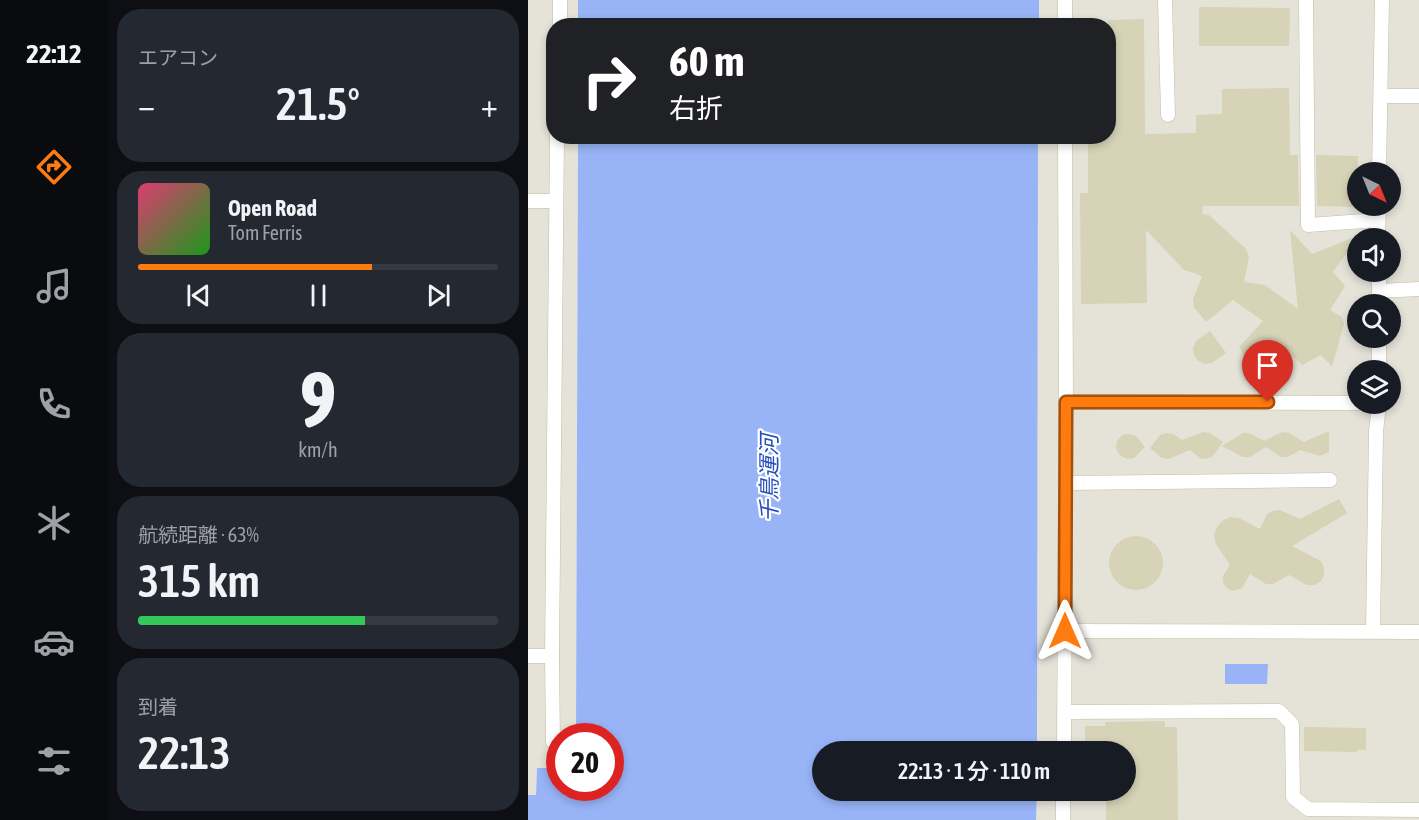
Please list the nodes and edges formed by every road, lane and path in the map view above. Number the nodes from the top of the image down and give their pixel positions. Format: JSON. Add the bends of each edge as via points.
{"nodes":[{"id":1,"x":560,"y":0,"type":"edge"},
{"id":2,"x":1065,"y":0,"type":"edge"},
{"id":3,"x":1165,"y":0,"type":"edge"},
{"id":4,"x":1306,"y":0,"type":"edge"},
{"id":5,"x":1382,"y":0,"type":"edge"},
{"id":6,"x":560,"y":18,"type":"edge"},
{"id":7,"x":1065,"y":18,"type":"edge"},
{"id":8,"x":1381,"y":96,"type":"junction"},
{"id":9,"x":1419,"y":96,"type":"edge"},
{"id":10,"x":1168,"y":116,"type":"dead end"},
{"id":11,"x":557,"y":144,"type":"edge"},
{"id":12,"x":1065,"y":144,"type":"edge"},
{"id":13,"x":1379,"y":162,"type":"edge"},
{"id":14,"x":528,"y":201,"type":"edge"},
{"id":15,"x":556,"y":201,"type":"junction"},
{"id":16,"x":1361,"y":216,"type":"edge"},
{"id":17,"x":1419,"y":290,"type":"edge"},
{"id":18,"x":1399,"y":294,"type":"edge"},
{"id":19,"x":1066,"y":402,"type":"junction"},
{"id":20,"x":1347,"y":403,"type":"edge"},
{"id":21,"x":1378,"y":414,"type":"edge"},
{"id":22,"x":1330,"y":480,"type":"dead end"},
{"id":23,"x":1065,"y":483,"type":"junction"},
{"id":24,"x":1065,"y":631,"type":"junction"},
{"id":25,"x":1373,"y":631,"type":"junction"},
{"id":26,"x":1419,"y":632,"type":"edge"},
{"id":27,"x":528,"y":656,"type":"edge"},
{"id":28,"x":552,"y":656,"type":"junction"},
{"id":29,"x":1064,"y":712,"type":"junction"},
{"id":30,"x":553,"y":723,"type":"edge"},
{"id":31,"x":1064,"y":741,"type":"edge"},
{"id":32,"x":1063,"y":801,"type":"edge"},
{"id":33,"x":1419,"y":810,"type":"edge"},
{"id":34,"x":1063,"y":820,"type":"edge"}],
"edges":[{"from":1,"to":6,"type":"lane"},
{"from":2,"to":7,"type":"lane"},
{"from":3,"to":10,"type":"lane"},
{"from":4,"to":16,"type":"lane","via":[[1308,225]]},
{"from":5,"to":8,"type":"lane"},
{"from":8,"to":9,"type":"lane"},
{"from":8,"to":13,"type":"lane"},
{"from":11,"to":15,"type":"lane"},
{"from":12,"to":19,"type":"lane"},
{"from":14,"to":15,"type":"lane"},
{"from":15,"to":28,"type":"lane"},
{"from":17,"to":18,"type":"lane"},
{"from":19,"to":20,"type":"lane"},
{"from":19,"to":23,"type":"lane"},
{"from":21,"to":25,"type":"lane"},
{"from":22,"to":23,"type":"lane"},
{"from":23,"to":24,"type":"lane"},
{"from":24,"to":25,"type":"lane"},
{"from":24,"to":29,"type":"lane"},
{"from":25,"to":26,"type":"lane"},
{"from":27,"to":28,"type":"lane"},
{"from":28,"to":30,"type":"lane"},
{"from":29,"to":31,"type":"lane"},
{"from":29,"to":33,"type":"lane","via":[[1280,711],[1292,724],[1293,797],[1308,809]]},
{"from":32,"to":34,"type":"lane"}]}
